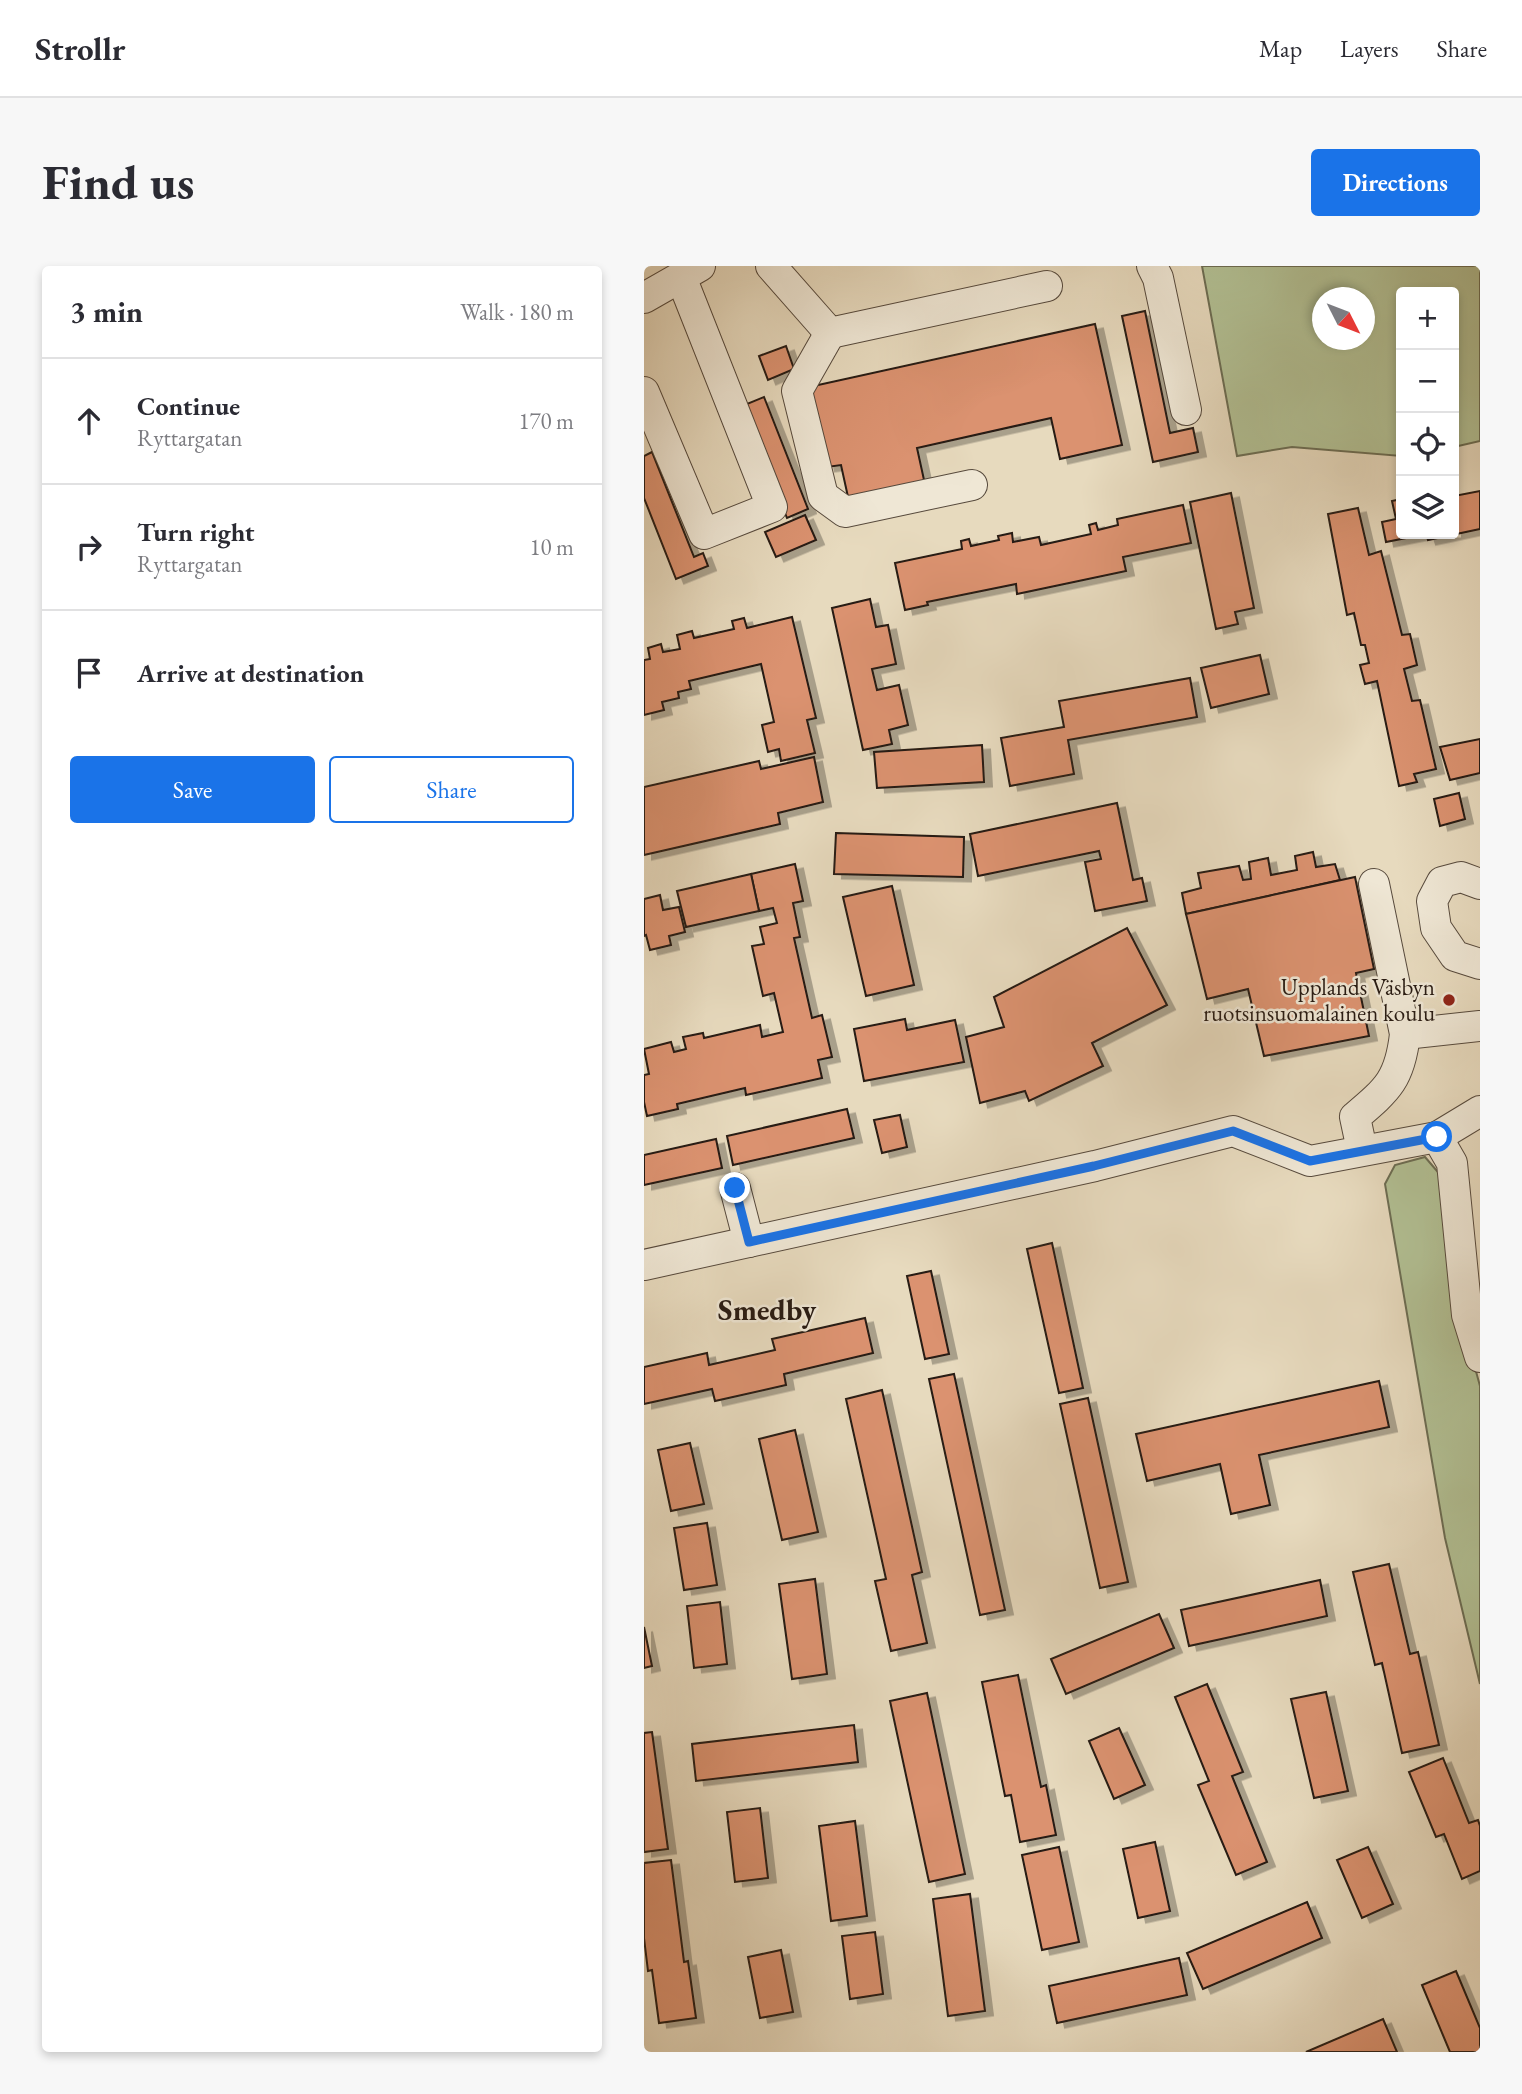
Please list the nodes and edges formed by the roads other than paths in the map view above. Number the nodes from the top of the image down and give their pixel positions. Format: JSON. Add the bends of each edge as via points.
{"nodes":[{"id":1,"x":771,"y":266,"type":"edge"},
{"id":2,"x":1152,"y":266,"type":"edge"},
{"id":3,"x":691,"y":271,"type":"edge"},
{"id":4,"x":1047,"y":286,"type":"dead end"},
{"id":5,"x":644,"y":298,"type":"edge"},
{"id":6,"x":830,"y":333,"type":"junction"},
{"id":7,"x":644,"y":393,"type":"edge"},
{"id":8,"x":1186,"y":410,"type":"dead end"},
{"id":9,"x":972,"y":485,"type":"dead end"},
{"id":10,"x":1374,"y":884,"type":"dead end"},
{"id":11,"x":1480,"y":884,"type":"edge"},
{"id":12,"x":1480,"y":964,"type":"edge"},
{"id":13,"x":1480,"y":1026,"type":"edge"},
{"id":14,"x":1405,"y":1034,"type":"junction"},
{"id":15,"x":1480,"y":1111,"type":"edge"},
{"id":16,"x":1437,"y":1137,"type":"junction"},
{"id":17,"x":1362,"y":1150,"type":"junction"},
{"id":18,"x":735,"y":1188,"type":"dead end"},
{"id":19,"x":1468,"y":1215,"type":"edge"},
{"id":20,"x":749,"y":1242,"type":"junction"},
{"id":21,"x":644,"y":1265,"type":"edge"},
{"id":22,"x":1480,"y":1357,"type":"edge"}],
"edges":[{"from":1,"to":6,"type":"street"},
{"from":2,"to":8,"type":"street"},
{"from":3,"to":5,"type":"street"},
{"from":3,"to":7,"type":"street","via":[[772,507],[704,534]]},
{"from":4,"to":6,"type":"street"},
{"from":6,"to":9,"type":"street","via":[[797,391],[823,496],[845,512]]},
{"from":10,"to":14,"type":"street"},
{"from":11,"to":12,"type":"street","via":[[1461,877],[1442,882],[1432,901],[1436,928],[1455,956]]},
{"from":13,"to":14,"type":"street"},
{"from":14,"to":17,"type":"street","via":[[1402,1057],[1387,1090],[1355,1118]]},
{"from":15,"to":16,"type":"street"},
{"from":16,"to":17,"type":"street"},
{"from":16,"to":19,"type":"street","via":[[1452,1163]]},
{"from":17,"to":20,"type":"street","via":[[1310,1161],[1233,1131]]},
{"from":18,"to":20,"type":"street"},
{"from":19,"to":22,"type":"street","via":[[1467,1315]]},
{"from":20,"to":21,"type":"street"}]}
